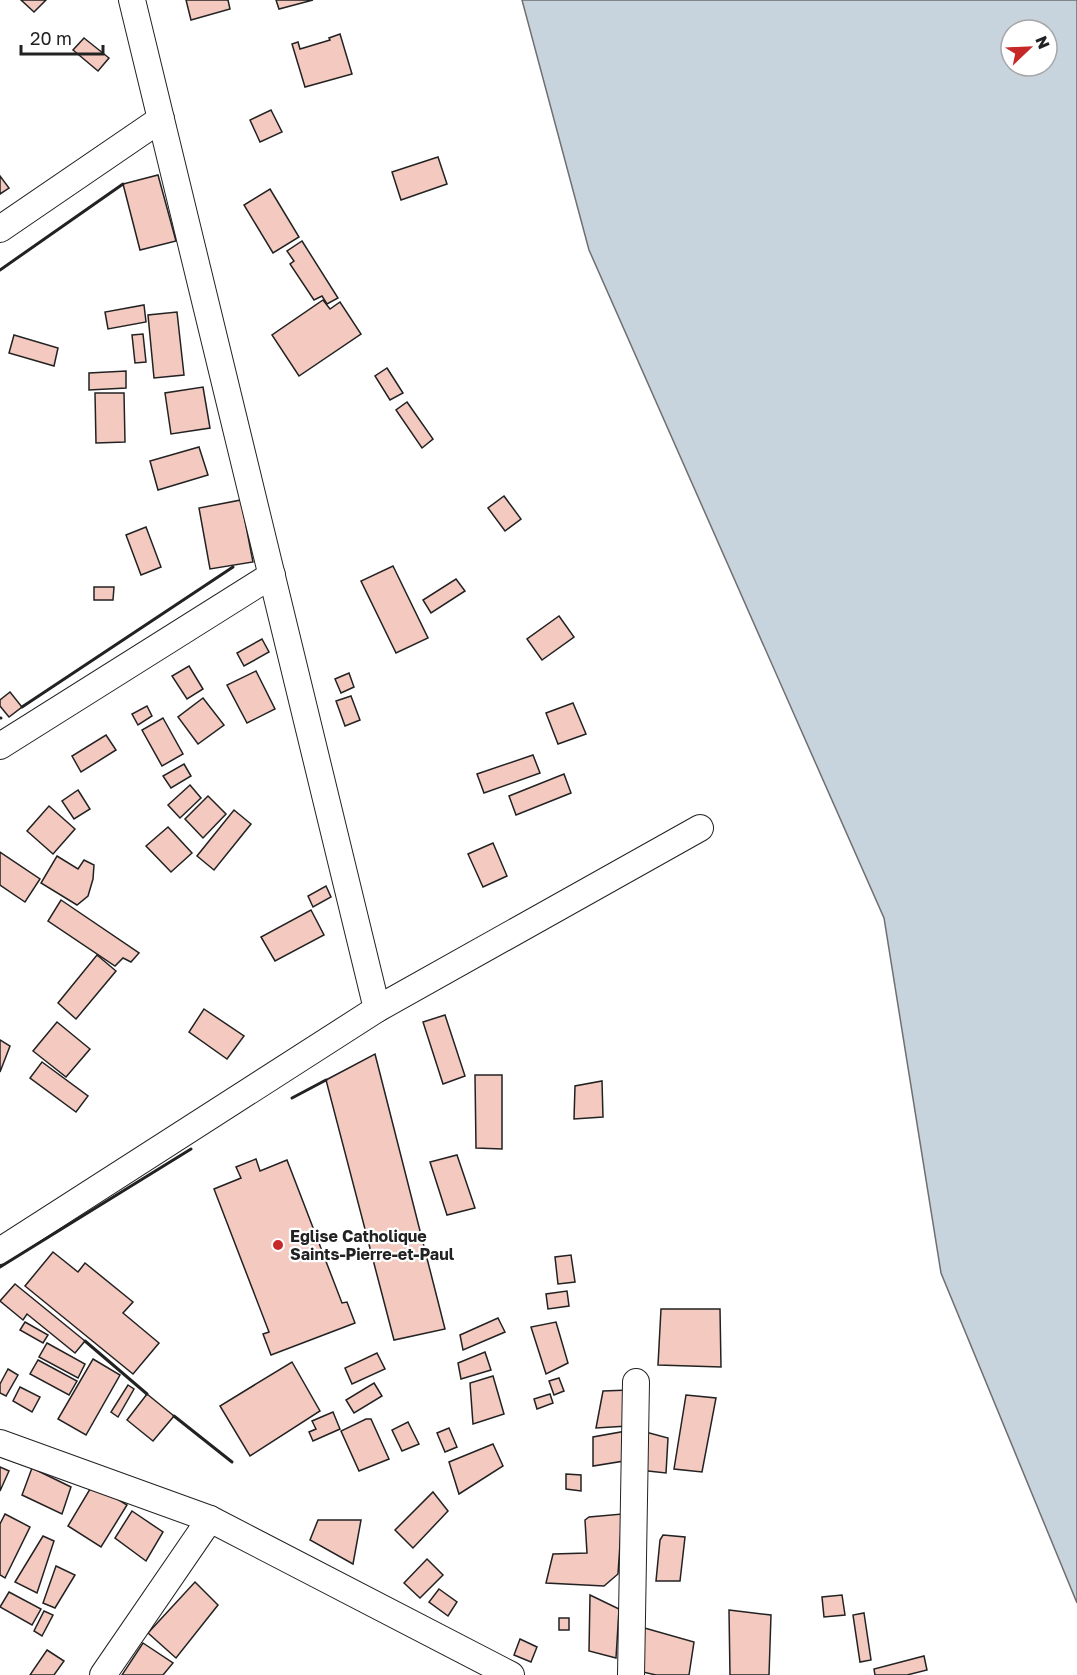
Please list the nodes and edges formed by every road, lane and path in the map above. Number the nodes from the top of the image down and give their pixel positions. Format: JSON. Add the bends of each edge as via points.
{"nodes":[{"id":1,"x":132,"y":0,"type":"edge"},
{"id":2,"x":161,"y":118,"type":"junction"},
{"id":3,"x":0,"y":229,"type":"edge"},
{"id":4,"x":272,"y":575,"type":"junction"},
{"id":5,"x":0,"y":746,"type":"edge"},
{"id":6,"x":700,"y":828,"type":"dead end"},
{"id":7,"x":377,"y":1009,"type":"junction"},
{"id":8,"x":0,"y":1251,"type":"edge"},
{"id":9,"x":636,"y":1382,"type":"dead end"},
{"id":10,"x":0,"y":1443,"type":"edge"},
{"id":11,"x":210,"y":1519,"type":"junction"},
{"id":12,"x":103,"y":1675,"type":"edge"},
{"id":13,"x":511,"y":1675,"type":"edge"},
{"id":14,"x":631,"y":1675,"type":"edge"}],
"edges":[{"from":1,"to":2,"type":"street"},
{"from":2,"to":3,"type":"street"},
{"from":2,"to":4,"type":"street"},
{"from":4,"to":5,"type":"street"},
{"from":4,"to":7,"type":"street"},
{"from":6,"to":7,"type":"street"},
{"from":7,"to":8,"type":"street"},
{"from":9,"to":14,"type":"street"},
{"from":10,"to":11,"type":"street"},
{"from":11,"to":12,"type":"street"},
{"from":11,"to":13,"type":"street"}]}
